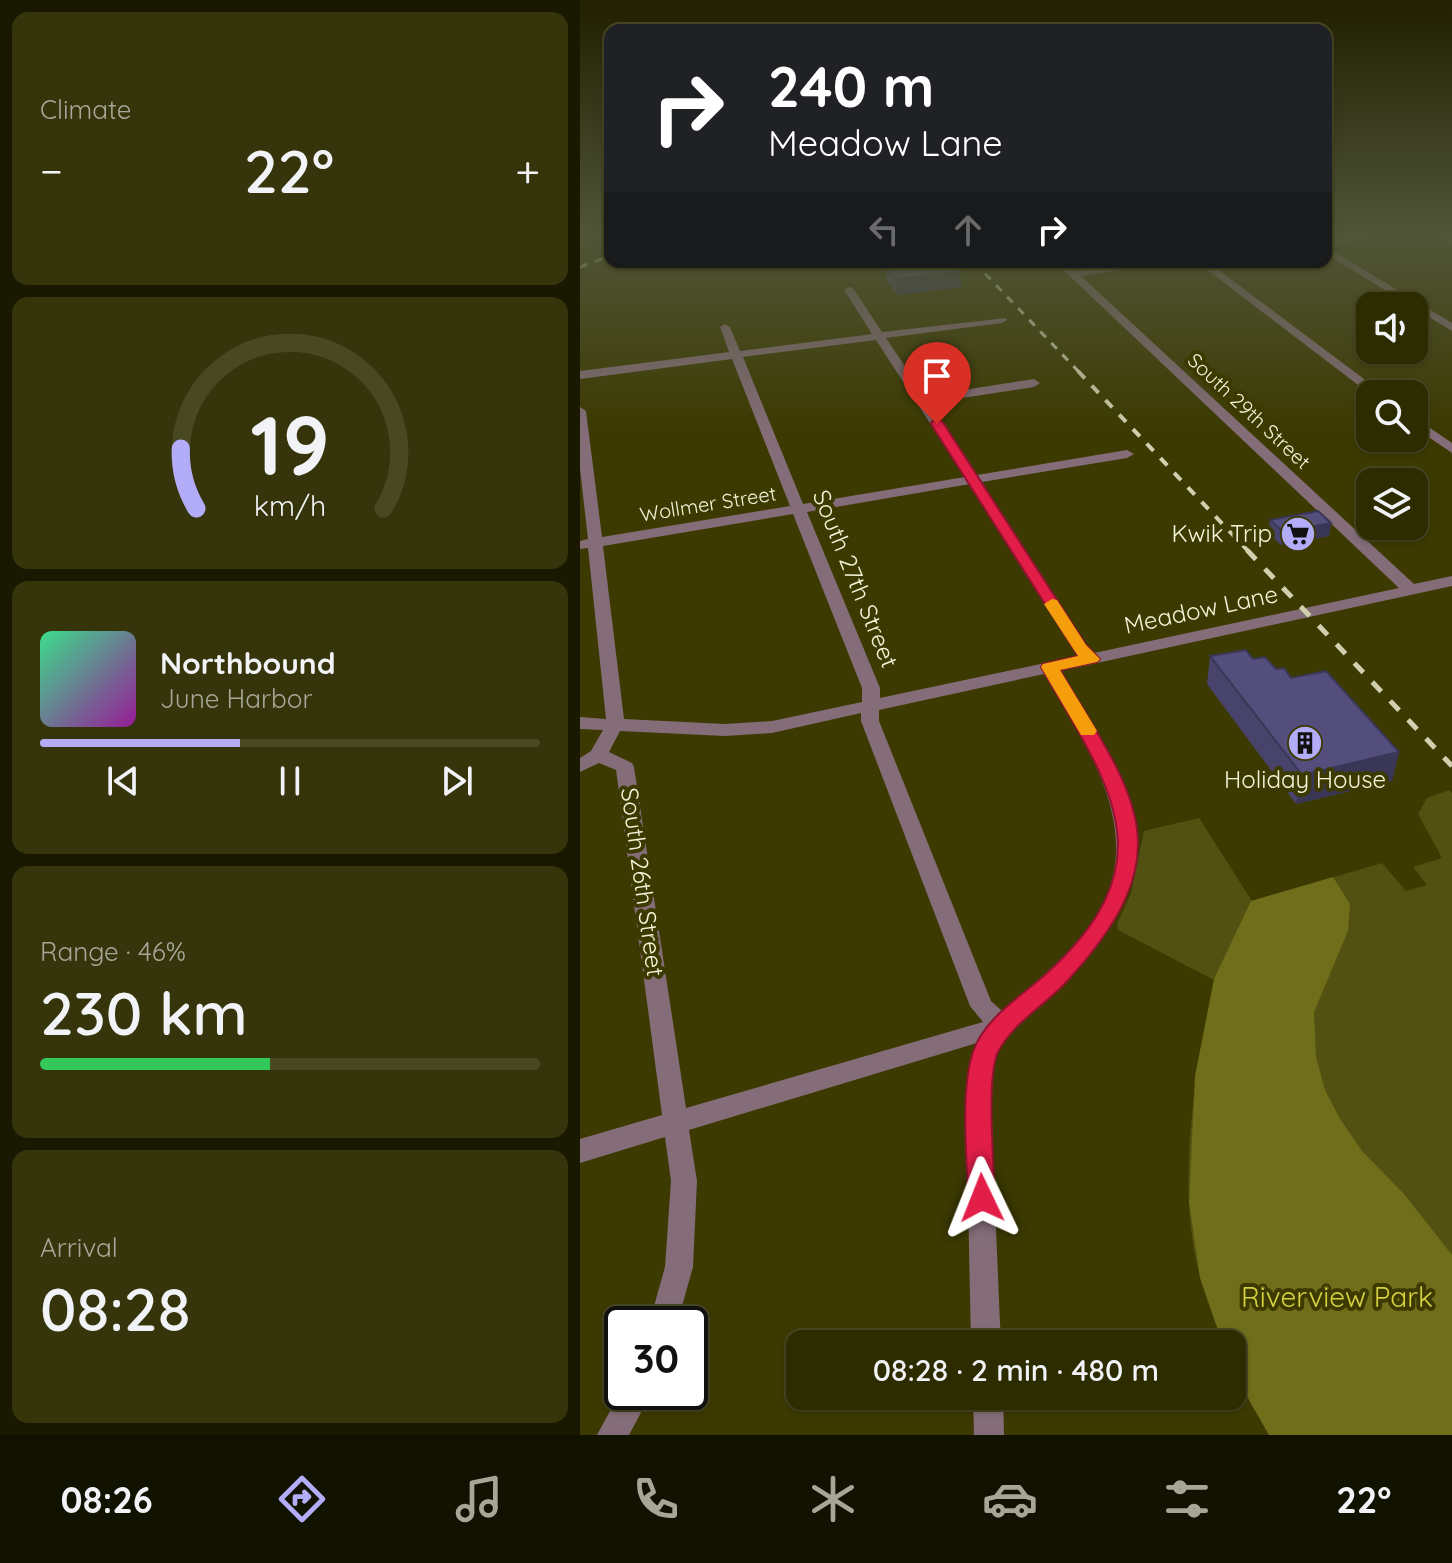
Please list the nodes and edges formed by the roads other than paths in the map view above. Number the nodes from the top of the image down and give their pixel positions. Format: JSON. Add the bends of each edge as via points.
{"nodes":[{"id":1,"x":855,"y":299,"type":"edge"},
{"id":2,"x":1099,"y":299,"type":"edge"},
{"id":3,"x":1251,"y":299,"type":"edge"},
{"id":4,"x":1405,"y":299,"type":"edge"},
{"id":5,"x":1002,"y":320,"type":"dead end"},
{"id":6,"x":725,"y":327,"type":"dead end"},
{"id":7,"x":1452,"y":328,"type":"edge"},
{"id":8,"x":880,"y":336,"type":"junction"},
{"id":9,"x":737,"y":355,"type":"junction"},
{"id":10,"x":580,"y":375,"type":"edge"},
{"id":11,"x":1359,"y":380,"type":"edge"},
{"id":12,"x":1034,"y":383,"type":"dead end"},
{"id":13,"x":922,"y":400,"type":"junction"},
{"id":14,"x":580,"y":411,"type":"edge"},
{"id":15,"x":1428,"y":431,"type":"edge"},
{"id":16,"x":1452,"y":449,"type":"edge"},
{"id":17,"x":1127,"y":454,"type":"dead end"},
{"id":18,"x":974,"y":480,"type":"junction"},
{"id":19,"x":799,"y":509,"type":"junction"},
{"id":20,"x":587,"y":544,"type":"edge"},
{"id":21,"x":1450,"y":584,"type":"edge"},
{"id":22,"x":1411,"y":590,"type":"junction"},
{"id":23,"x":1091,"y":659,"type":"junction"},
{"id":24,"x":1049,"y":667,"type":"junction"},
{"id":25,"x":868,"y":706,"type":"junction"},
{"id":26,"x":580,"y":723,"type":"edge"},
{"id":27,"x":615,"y":724,"type":"junction"},
{"id":28,"x":589,"y":760,"type":"edge"},
{"id":29,"x":1002,"y":1026,"type":"junction"},
{"id":30,"x":678,"y":1120,"type":"junction"},
{"id":31,"x":580,"y":1151,"type":"edge"},
{"id":32,"x":668,"y":1306,"type":"edge"},
{"id":33,"x":986,"y":1330,"type":"edge"},
{"id":34,"x":627,"y":1410,"type":"edge"},
{"id":35,"x":988,"y":1410,"type":"edge"},
{"id":36,"x":612,"y":1435,"type":"edge"},
{"id":37,"x":989,"y":1435,"type":"edge"}],
"edges":[{"from":1,"to":8,"type":"street"},
{"from":2,"to":22,"type":"street","name":"South 29th Street"},
{"from":3,"to":11,"type":"street"},
{"from":4,"to":7,"type":"street"},
{"from":5,"to":8,"type":"street"},
{"from":6,"to":9,"type":"street","name":"South 27th Street"},
{"from":8,"to":9,"type":"street"},
{"from":8,"to":13,"type":"street"},
{"from":9,"to":10,"type":"street"},
{"from":9,"to":19,"type":"street","name":"South 27th Street"},
{"from":12,"to":13,"type":"street"},
{"from":13,"to":18,"type":"street"},
{"from":14,"to":20,"type":"street"},
{"from":15,"to":16,"type":"street"},
{"from":17,"to":18,"type":"street","name":"Wollmer Street"},
{"from":18,"to":19,"type":"street","name":"Wollmer Street"},
{"from":18,"to":23,"type":"street","via":[[1079,648]]},
{"from":19,"to":20,"type":"street","name":"Wollmer Street"},
{"from":19,"to":25,"type":"street","name":"South 27th Street","via":[[871,688]]},
{"from":20,"to":27,"type":"street"},
{"from":21,"to":22,"type":"street","name":"Meadow Lane"},
{"from":22,"to":23,"type":"street","name":"Meadow Lane"},
{"from":23,"to":24,"type":"street","name":"Meadow Lane"},
{"from":24,"to":25,"type":"street","name":"Meadow Lane"},
{"from":24,"to":29,"type":"street","via":[[1122,800],[1127,868],[1111,909],[1082,950]]},
{"from":25,"to":27,"type":"street","name":"Meadow Lane","via":[[772,727]]},
{"from":25,"to":29,"type":"street","name":"South 27th Street","via":[[982,1006]]},
{"from":26,"to":27,"type":"street","name":"Meadow Lane"},
{"from":27,"to":28,"type":"street","name":"South 26th Street"},
{"from":28,"to":30,"type":"street","name":"South 26th Street","via":[[625,767]]},
{"from":29,"to":30,"type":"street"},
{"from":29,"to":33,"type":"street","via":[[984,1053],[979,1110]]},
{"from":30,"to":31,"type":"street"},
{"from":30,"to":32,"type":"street","name":"South 26th Street","via":[[684,1181],[679,1267]]},
{"from":34,"to":36,"type":"street"},
{"from":35,"to":37,"type":"street"}]}
